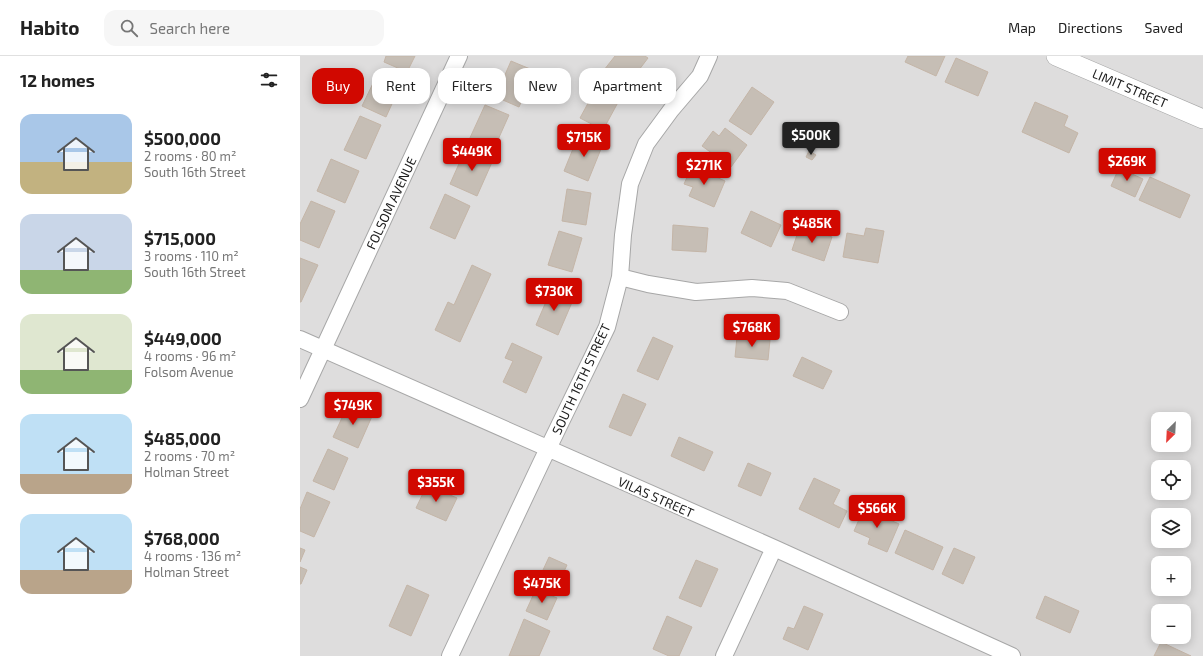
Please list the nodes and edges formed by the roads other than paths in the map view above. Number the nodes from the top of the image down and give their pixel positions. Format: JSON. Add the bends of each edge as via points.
{"nodes":[{"id":1,"x":459,"y":56,"type":"edge"},
{"id":2,"x":708,"y":56,"type":"edge"},
{"id":3,"x":1056,"y":56,"type":"edge"},
{"id":4,"x":1203,"y":119,"type":"edge"},
{"id":5,"x":620,"y":277,"type":"junction"},
{"id":6,"x":840,"y":312,"type":"dead end"},
{"id":7,"x":300,"y":339,"type":"edge"},
{"id":8,"x":323,"y":349,"type":"junction"},
{"id":9,"x":300,"y":399,"type":"edge"},
{"id":10,"x":548,"y":449,"type":"junction"},
{"id":11,"x":774,"y":548,"type":"junction"},
{"id":12,"x":994,"y":653,"type":"edge"},
{"id":13,"x":450,"y":656,"type":"edge"},
{"id":14,"x":724,"y":656,"type":"edge"},
{"id":15,"x":1012,"y":656,"type":"edge"}],
"edges":[{"from":1,"to":8,"type":"street","name":"FOLSOM AVENUE"},
{"from":2,"to":5,"type":"street","name":"SOUTH 16TH STREET","via":[[700,76],[646,144],[630,184]]},
{"from":3,"to":4,"type":"street","name":"LIMIT STREET"},
{"from":5,"to":6,"type":"street","via":[[696,292],[752,288],[787,291]]},
{"from":5,"to":10,"type":"street","name":"SOUTH 16TH STREET","via":[[607,327]]},
{"from":7,"to":8,"type":"street","name":"VILAS STREET"},
{"from":8,"to":9,"type":"street","name":"FOLSOM AVENUE"},
{"from":8,"to":10,"type":"street","name":"VILAS STREET"},
{"from":10,"to":11,"type":"street","name":"VILAS STREET"},
{"from":10,"to":13,"type":"street","name":"SOUTH 16TH STREET"},
{"from":11,"to":12,"type":"street","name":"VILAS STREET"},
{"from":11,"to":14,"type":"street"},
{"from":12,"to":15,"type":"street","name":"VILAS STREET"}]}
